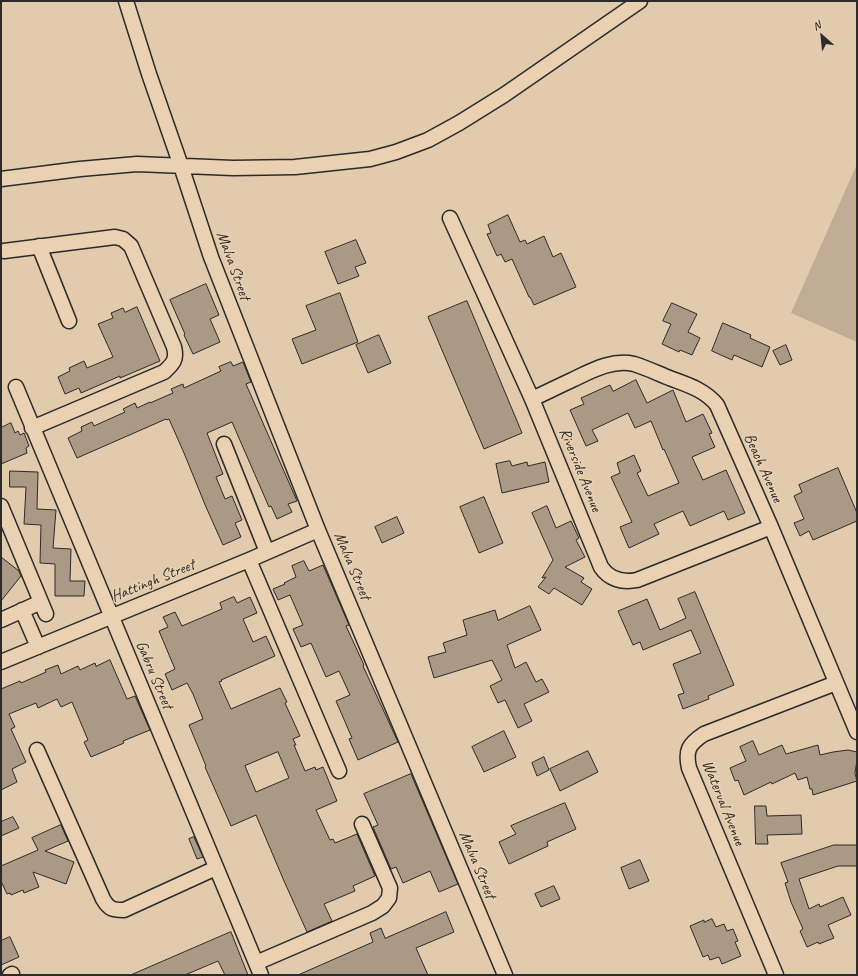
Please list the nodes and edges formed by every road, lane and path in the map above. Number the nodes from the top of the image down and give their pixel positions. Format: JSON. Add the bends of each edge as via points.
{"nodes":[{"id":1,"x":126,"y":1,"type":"edge"},
{"id":2,"x":640,"y":1,"type":"edge"},
{"id":3,"x":181,"y":166,"type":"junction"},
{"id":4,"x":1,"y":179,"type":"edge"},
{"id":5,"x":450,"y":218,"type":"dead end"},
{"id":6,"x":39,"y":246,"type":"junction"},
{"id":7,"x":4,"y":250,"type":"dead end"},
{"id":8,"x":69,"y":321,"type":"dead end"},
{"id":9,"x":16,"y":387,"type":"dead end"},
{"id":10,"x":532,"y":399,"type":"junction"},
{"id":11,"x":32,"y":428,"type":"junction"},
{"id":12,"x":224,"y":444,"type":"dead end"},
{"id":13,"x":1,"y":506,"type":"edge"},
{"id":14,"x":771,"y":527,"type":"junction"},
{"id":15,"x":318,"y":530,"type":"junction"},
{"id":16,"x":268,"y":552,"type":"junction"},
{"id":17,"x":249,"y":560,"type":"junction"},
{"id":18,"x":22,"y":610,"type":"junction"},
{"id":19,"x":111,"y":616,"type":"junction"},
{"id":20,"x":1,"y":620,"type":"edge"},
{"id":21,"x":38,"y":647,"type":"junction"},
{"id":22,"x":1,"y":662,"type":"edge"},
{"id":23,"x":836,"y":683,"type":"junction"},
{"id":24,"x":857,"y":732,"type":"edge"},
{"id":25,"x":37,"y":750,"type":"dead end"},
{"id":26,"x":339,"y":771,"type":"dead end"},
{"id":27,"x":362,"y":824,"type":"dead end"},
{"id":28,"x":216,"y":868,"type":"junction"},
{"id":29,"x":258,"y":969,"type":"edge"},
{"id":30,"x":505,"y":975,"type":"edge"},
{"id":31,"x":776,"y":975,"type":"edge"}],
"edges":[{"from":1,"to":3,"type":"street","name":"Malva Street"},
{"from":2,"to":3,"type":"street","via":[[460,123],[428,140],[396,152],[370,159],[295,167]]},
{"from":3,"to":4,"type":"street","via":[[137,164]]},
{"from":3,"to":15,"type":"street","name":"Malva Street","via":[[210,257]]},
{"from":5,"to":10,"type":"street","name":"Riverside Avenue"},
{"from":6,"to":7,"type":"street"},
{"from":6,"to":8,"type":"street"},
{"from":6,"to":11,"type":"street","via":[[115,237],[124,239],[131,246],[176,355],[173,364],[164,372]]},
{"from":9,"to":11,"type":"street","name":"Gabru Street"},
{"from":10,"to":14,"type":"street","name":"Beach Avenue","via":[[596,368],[627,362],[707,394],[717,405]]},
{"from":10,"to":14,"type":"street","name":"Riverside Avenue","via":[[601,567],[615,579],[630,582],[648,577]]},
{"from":11,"to":19,"type":"street","name":"Gabru Street"},
{"from":12,"to":16,"type":"street"},
{"from":13,"to":18,"type":"street","via":[[43,608]]},
{"from":14,"to":23,"type":"street","name":"Beach Avenue"},
{"from":15,"to":16,"type":"street","name":"Hattingh Street"},
{"from":15,"to":30,"type":"street","name":"Malva Street"},
{"from":16,"to":17,"type":"street","name":"Hattingh Street"},
{"from":17,"to":19,"type":"street","name":"Hattingh Street"},
{"from":17,"to":26,"type":"street"},
{"from":18,"to":20,"type":"street"},
{"from":18,"to":21,"type":"street"},
{"from":19,"to":21,"type":"street","name":"Hattingh Street"},
{"from":19,"to":28,"type":"street","name":"Gabru Street"},
{"from":21,"to":22,"type":"street","name":"Hattingh Street"},
{"from":23,"to":24,"type":"street","name":"Beach Avenue"},
{"from":23,"to":31,"type":"street","name":"Waterval Avenue","via":[[704,734],[688,749],[689,768]]},
{"from":25,"to":28,"type":"street","via":[[108,908],[124,910]]},
{"from":27,"to":29,"type":"street","via":[[390,888],[389,898],[383,906],[372,913]]},
{"from":28,"to":29,"type":"street","name":"Gabru Street"}]}
